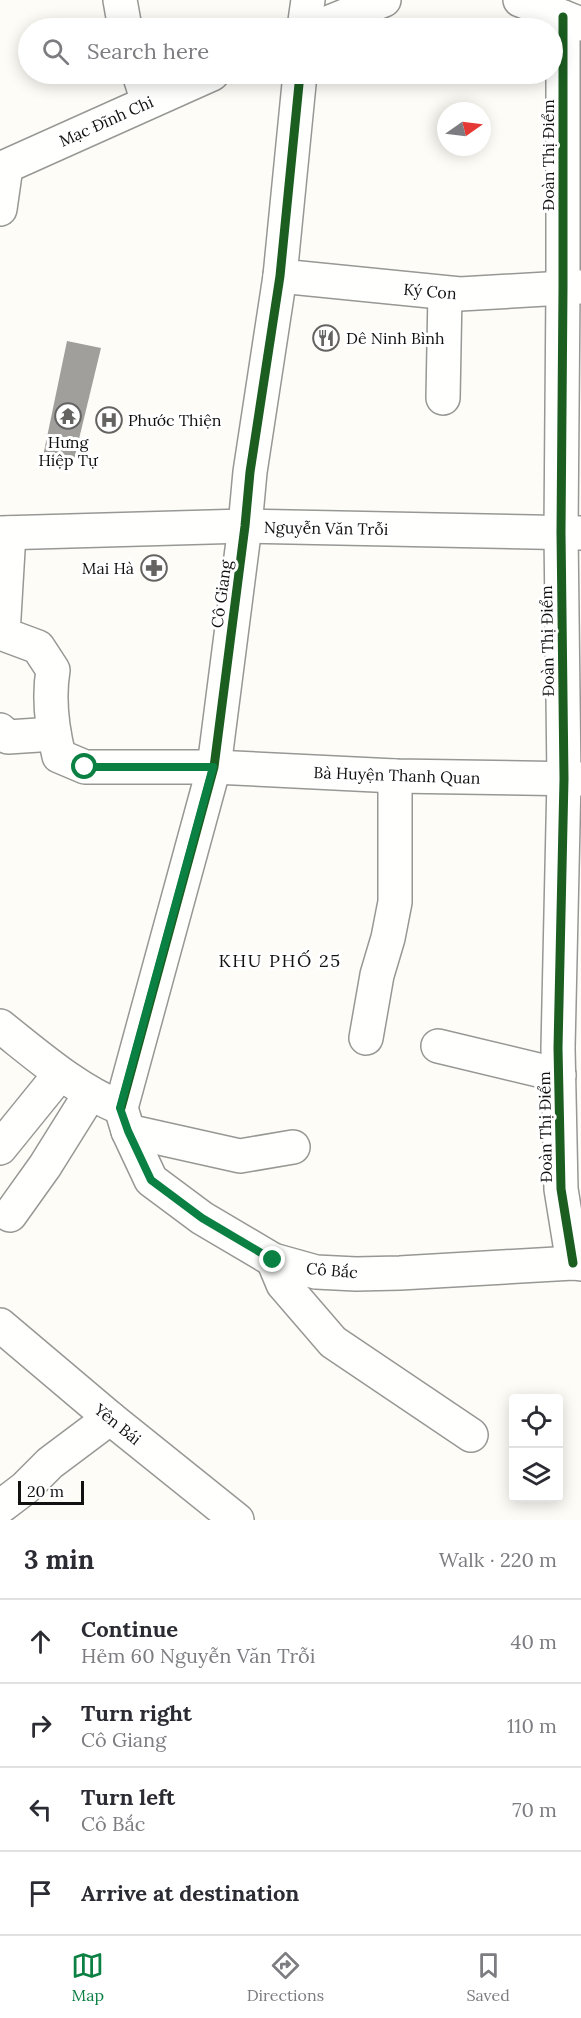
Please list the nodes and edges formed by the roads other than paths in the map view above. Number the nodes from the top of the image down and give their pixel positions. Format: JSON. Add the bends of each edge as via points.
{"nodes":[{"id":1,"x":120,"y":0,"type":"edge"},
{"id":2,"x":308,"y":0,"type":"edge"},
{"id":3,"x":384,"y":0,"type":"edge"},
{"id":4,"x":520,"y":0,"type":"edge"},
{"id":5,"x":123,"y":18,"type":"edge"},
{"id":6,"x":305,"y":18,"type":"edge"},
{"id":7,"x":340,"y":18,"type":"edge"},
{"id":8,"x":572,"y":21,"type":"edge"},
{"id":9,"x":163,"y":84,"type":"edge"},
{"id":10,"x":299,"y":84,"type":"edge"},
{"id":11,"x":144,"y":88,"type":"edge"},
{"id":12,"x":3,"y":168,"type":"edge"},
{"id":13,"x":0,"y":209,"type":"edge"},
{"id":14,"x":279,"y":276,"type":"junction"},
{"id":15,"x":572,"y":288,"type":"edge"},
{"id":16,"x":446,"y":293,"type":"junction"},
{"id":17,"x":443,"y":398,"type":"dead end"},
{"id":18,"x":246,"y":526,"type":"junction"},
{"id":19,"x":4,"y":533,"type":"edge"},
{"id":20,"x":571,"y":533,"type":"edge"},
{"id":21,"x":0,"y":730,"type":"edge"},
{"id":22,"x":54,"y":734,"type":"junction"},
{"id":23,"x":213,"y":767,"type":"junction"},
{"id":24,"x":395,"y":776,"type":"junction"},
{"id":25,"x":572,"y":779,"type":"edge"},
{"id":26,"x":0,"y":1026,"type":"edge"},
{"id":27,"x":366,"y":1038,"type":"dead end"},
{"id":28,"x":438,"y":1046,"type":"dead end"},
{"id":29,"x":60,"y":1074,"type":"junction"},
{"id":30,"x":559,"y":1075,"type":"junction"},
{"id":31,"x":90,"y":1094,"type":"junction"},
{"id":32,"x":124,"y":1120,"type":"junction"},
{"id":33,"x":294,"y":1147,"type":"dead end"},
{"id":34,"x":0,"y":1148,"type":"edge"},
{"id":35,"x":10,"y":1215,"type":"dead end"},
{"id":36,"x":273,"y":1260,"type":"junction"},
{"id":37,"x":577,"y":1263,"type":"edge"},
{"id":38,"x":0,"y":1325,"type":"edge"},
{"id":39,"x":110,"y":1418,"type":"junction"},
{"id":40,"x":471,"y":1435,"type":"dead end"},
{"id":41,"x":0,"y":1507,"type":"edge"},
{"id":42,"x":237,"y":1520,"type":"edge"}],
"edges":[{"from":1,"to":5,"type":"street"},
{"from":2,"to":6,"type":"street"},
{"from":3,"to":7,"type":"street"},
{"from":4,"to":8,"type":"street"},
{"from":8,"to":15,"type":"street","name":"Đoàn Thị Điểm"},
{"from":9,"to":11,"type":"street","name":"Mạc Đĩnh Chi"},
{"from":10,"to":14,"type":"street","name":"Cô Giang"},
{"from":11,"to":12,"type":"street","name":"Mạc Đĩnh Chi"},
{"from":12,"to":13,"type":"street"},
{"from":14,"to":16,"type":"street","name":"Ký Con"},
{"from":14,"to":18,"type":"street","name":"Cô Giang","via":[[250,472]]},
{"from":15,"to":16,"type":"street","name":"Ký Con"},
{"from":15,"to":20,"type":"street","name":"Đoàn Thị Điểm"},
{"from":16,"to":17,"type":"street"},
{"from":18,"to":19,"type":"street","name":"Nguyễn Văn Trỗi"},
{"from":18,"to":20,"type":"street","name":"Nguyễn Văn Trỗi"},
{"from":18,"to":23,"type":"street","name":"Cô Giang"},
{"from":19,"to":22,"type":"street","via":[[3,634],[38,647],[53,670],[50,693]]},
{"from":20,"to":25,"type":"street","name":"Đoàn Thị Điểm"},
{"from":21,"to":22,"type":"street","via":[[8,737]]},
{"from":22,"to":23,"type":"street","name":"Bà Huyện Thanh Quan","via":[[59,756],[85,767]]},
{"from":23,"to":24,"type":"street","name":"Bà Huyện Thanh Quan"},
{"from":23,"to":32,"type":"street","name":"Cô Giang"},
{"from":24,"to":25,"type":"street","name":"Bà Huyện Thanh Quan"},
{"from":24,"to":27,"type":"street","via":[[395,902]]},
{"from":25,"to":30,"type":"street","name":"Đoàn Thị Điểm"},
{"from":26,"to":29,"type":"street"},
{"from":28,"to":30,"type":"street"},
{"from":29,"to":31,"type":"street"},
{"from":29,"to":34,"type":"street"},
{"from":30,"to":37,"type":"street","name":"Đoàn Thị Điểm","via":[[561,1189]]},
{"from":31,"to":32,"type":"street"},
{"from":31,"to":35,"type":"street"},
{"from":32,"to":33,"type":"street","via":[[240,1156]]},
{"from":32,"to":36,"type":"street","name":"Cô Bắc","via":[[151,1180],[202,1218]]},
{"from":36,"to":37,"type":"street","name":"Cô Bắc","via":[[316,1272],[356,1274]]},
{"from":36,"to":40,"type":"street","via":[[283,1284],[333,1342]]},
{"from":38,"to":39,"type":"street","name":"Yên Bái"},
{"from":39,"to":41,"type":"street"},
{"from":39,"to":42,"type":"street","name":"Yên Bái"}]}
